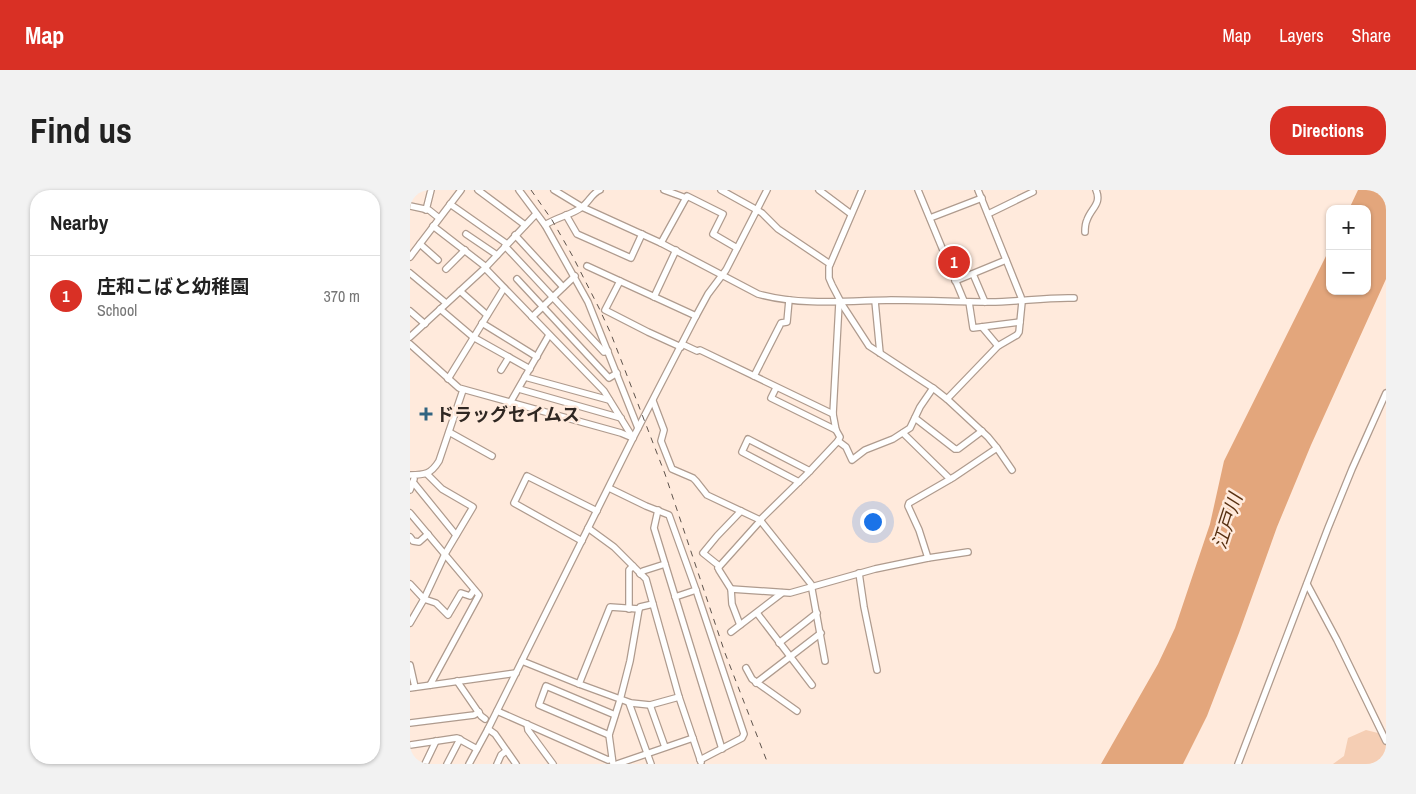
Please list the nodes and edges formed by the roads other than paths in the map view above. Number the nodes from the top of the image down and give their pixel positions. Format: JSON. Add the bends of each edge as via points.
{"nodes":[{"id":1,"x":431,"y":190,"type":"edge"},
{"id":2,"x":461,"y":190,"type":"edge"},
{"id":3,"x":478,"y":190,"type":"edge"},
{"id":4,"x":519,"y":190,"type":"edge"},
{"id":5,"x":554,"y":190,"type":"edge"},
{"id":6,"x":600,"y":190,"type":"edge"},
{"id":7,"x":664,"y":190,"type":"edge"},
{"id":8,"x":721,"y":190,"type":"edge"},
{"id":9,"x":767,"y":190,"type":"edge"},
{"id":10,"x":819,"y":190,"type":"edge"},
{"id":11,"x":862,"y":190,"type":"edge"},
{"id":12,"x":918,"y":190,"type":"edge"},
{"id":13,"x":978,"y":190,"type":"edge"},
{"id":14,"x":1096,"y":190,"type":"edge"},
{"id":15,"x":1033,"y":192,"type":"dead end"},
{"id":16,"x":686,"y":198,"type":"junction"},
{"id":17,"x":982,"y":198,"type":"junction"},
{"id":18,"x":450,"y":204,"type":"junction"},
{"id":19,"x":410,"y":206,"type":"edge"},
{"id":20,"x":582,"y":207,"type":"junction"},
{"id":21,"x":426,"y":210,"type":"junction"},
{"id":22,"x":757,"y":210,"type":"junction"},
{"id":23,"x":536,"y":214,"type":"junction"},
{"id":24,"x":851,"y":214,"type":"junction"},
{"id":25,"x":988,"y":214,"type":"junction"},
{"id":26,"x":566,"y":215,"type":"junction"},
{"id":27,"x":439,"y":218,"type":"junction"},
{"id":28,"x":930,"y":218,"type":"junction"},
{"id":29,"x":545,"y":224,"type":"junction"},
{"id":30,"x":525,"y":225,"type":"junction"},
{"id":31,"x":433,"y":226,"type":"junction"},
{"id":32,"x":1085,"y":232,"type":"dead end"},
{"id":33,"x":466,"y":234,"type":"dead end"},
{"id":34,"x":642,"y":234,"type":"junction"},
{"id":35,"x":515,"y":235,"type":"junction"},
{"id":36,"x":661,"y":243,"type":"junction"},
{"id":37,"x":420,"y":244,"type":"junction"},
{"id":38,"x":506,"y":245,"type":"junction"},
{"id":39,"x":738,"y":248,"type":"junction"},
{"id":40,"x":465,"y":250,"type":"junction"},
{"id":41,"x":676,"y":250,"type":"junction"},
{"id":42,"x":497,"y":255,"type":"junction"},
{"id":43,"x":410,"y":257,"type":"edge"},
{"id":44,"x":438,"y":260,"type":"dead end"},
{"id":45,"x":1006,"y":260,"type":"junction"},
{"id":46,"x":830,"y":264,"type":"junction"},
{"id":47,"x":587,"y":266,"type":"dead end"},
{"id":48,"x":485,"y":267,"type":"junction"},
{"id":49,"x":446,"y":268,"type":"dead end"},
{"id":50,"x":410,"y":274,"type":"edge"},
{"id":51,"x":723,"y":274,"type":"junction"},
{"id":52,"x":973,"y":274,"type":"junction"},
{"id":53,"x":575,"y":276,"type":"junction"},
{"id":54,"x":517,"y":280,"type":"dead end"},
{"id":55,"x":620,"y":281,"type":"junction"},
{"id":56,"x":955,"y":281,"type":"junction"},
{"id":57,"x":563,"y":287,"type":"junction"},
{"id":58,"x":504,"y":288,"type":"junction"},
{"id":59,"x":460,"y":291,"type":"junction"},
{"id":60,"x":553,"y":297,"type":"junction"},
{"id":61,"x":654,"y":297,"type":"junction"},
{"id":62,"x":1074,"y":298,"type":"dead end"},
{"id":63,"x":789,"y":300,"type":"junction"},
{"id":64,"x":1022,"y":300,"type":"junction"},
{"id":65,"x":876,"y":301,"type":"junction"},
{"id":66,"x":967,"y":301,"type":"junction"},
{"id":67,"x":985,"y":302,"type":"junction"},
{"id":68,"x":446,"y":303,"type":"junction"},
{"id":69,"x":840,"y":303,"type":"junction"},
{"id":70,"x":543,"y":306,"type":"junction"},
{"id":71,"x":440,"y":309,"type":"junction"},
{"id":72,"x":410,"y":311,"type":"edge"},
{"id":73,"x":487,"y":315,"type":"junction"},
{"id":74,"x":696,"y":316,"type":"junction"},
{"id":75,"x":532,"y":317,"type":"junction"},
{"id":76,"x":1020,"y":322,"type":"junction"},
{"id":77,"x":424,"y":324,"type":"junction"},
{"id":78,"x":482,"y":324,"type":"junction"},
{"id":79,"x":982,"y":327,"type":"junction"},
{"id":80,"x":549,"y":335,"type":"junction"},
{"id":81,"x":410,"y":337,"type":"edge"},
{"id":82,"x":473,"y":337,"type":"junction"},
{"id":83,"x":410,"y":344,"type":"edge"},
{"id":84,"x":682,"y":345,"type":"junction"},
{"id":85,"x":998,"y":346,"type":"junction"},
{"id":86,"x":608,"y":351,"type":"junction"},
{"id":87,"x":880,"y":354,"type":"junction"},
{"id":88,"x":509,"y":357,"type":"junction"},
{"id":89,"x":537,"y":357,"type":"junction"},
{"id":90,"x":530,"y":369,"type":"junction"},
{"id":91,"x":501,"y":370,"type":"dead end"},
{"id":92,"x":617,"y":373,"type":"junction"},
{"id":93,"x":754,"y":376,"type":"junction"},
{"id":94,"x":525,"y":377,"type":"junction"},
{"id":95,"x":448,"y":379,"type":"junction"},
{"id":96,"x":776,"y":388,"type":"junction"},
{"id":97,"x":933,"y":388,"type":"junction"},
{"id":98,"x":518,"y":389,"type":"junction"},
{"id":99,"x":463,"y":390,"type":"junction"},
{"id":100,"x":1386,"y":393,"type":"edge"},
{"id":101,"x":947,"y":399,"type":"junction"},
{"id":102,"x":1384,"y":399,"type":"edge"},
{"id":103,"x":609,"y":400,"type":"junction"},
{"id":104,"x":653,"y":401,"type":"junction"},
{"id":105,"x":510,"y":403,"type":"junction"},
{"id":106,"x":834,"y":414,"type":"junction"},
{"id":107,"x":621,"y":418,"type":"junction"},
{"id":108,"x":915,"y":418,"type":"junction"},
{"id":109,"x":638,"y":428,"type":"junction"},
{"id":110,"x":836,"y":430,"type":"junction"},
{"id":111,"x":982,"y":431,"type":"junction"},
{"id":112,"x":449,"y":432,"type":"junction"},
{"id":113,"x":903,"y":433,"type":"junction"},
{"id":114,"x":633,"y":438,"type":"junction"},
{"id":115,"x":838,"y":441,"type":"junction"},
{"id":116,"x":997,"y":448,"type":"junction"},
{"id":117,"x":778,"y":454,"type":"junction"},
{"id":118,"x":492,"y":456,"type":"dead end"},
{"id":119,"x":771,"y":466,"type":"junction"},
{"id":120,"x":1012,"y":470,"type":"dead end"},
{"id":121,"x":810,"y":471,"type":"junction"},
{"id":122,"x":427,"y":474,"type":"junction"},
{"id":123,"x":413,"y":475,"type":"edge"},
{"id":124,"x":950,"y":479,"type":"junction"},
{"id":125,"x":413,"y":482,"type":"junction"},
{"id":126,"x":799,"y":482,"type":"junction"},
{"id":127,"x":609,"y":488,"type":"junction"},
{"id":128,"x":410,"y":490,"type":"edge"},
{"id":129,"x":658,"y":510,"type":"junction"},
{"id":130,"x":597,"y":511,"type":"junction"},
{"id":131,"x":741,"y":511,"type":"junction"},
{"id":132,"x":410,"y":513,"type":"edge"},
{"id":133,"x":760,"y":520,"type":"junction"},
{"id":134,"x":588,"y":528,"type":"junction"},
{"id":135,"x":428,"y":534,"type":"junction"},
{"id":136,"x":456,"y":535,"type":"junction"},
{"id":137,"x":410,"y":537,"type":"edge"},
{"id":138,"x":582,"y":541,"type":"junction"},
{"id":139,"x":968,"y":552,"type":"dead end"},
{"id":140,"x":445,"y":554,"type":"junction"},
{"id":141,"x":928,"y":558,"type":"junction"},
{"id":142,"x":665,"y":564,"type":"junction"},
{"id":143,"x":633,"y":566,"type":"junction"},
{"id":144,"x":718,"y":568,"type":"junction"},
{"id":145,"x":859,"y":573,"type":"junction"},
{"id":146,"x":640,"y":574,"type":"junction"},
{"id":147,"x":410,"y":584,"type":"edge"},
{"id":148,"x":1307,"y":584,"type":"junction"},
{"id":149,"x":812,"y":587,"type":"junction"},
{"id":150,"x":731,"y":589,"type":"junction"},
{"id":151,"x":474,"y":590,"type":"junction"},
{"id":152,"x":696,"y":590,"type":"junction"},
{"id":153,"x":782,"y":593,"type":"junction"},
{"id":154,"x":675,"y":596,"type":"junction"},
{"id":155,"x":424,"y":599,"type":"junction"},
{"id":156,"x":653,"y":604,"type":"junction"},
{"id":157,"x":629,"y":609,"type":"junction"},
{"id":158,"x":639,"y":610,"type":"junction"},
{"id":159,"x":757,"y":613,"type":"junction"},
{"id":160,"x":817,"y":613,"type":"junction"},
{"id":161,"x":410,"y":623,"type":"edge"},
{"id":162,"x":740,"y":625,"type":"junction"},
{"id":163,"x":731,"y":632,"type":"dead end"},
{"id":164,"x":821,"y":633,"type":"junction"},
{"id":165,"x":779,"y":643,"type":"junction"},
{"id":166,"x":791,"y":657,"type":"junction"},
{"id":167,"x":522,"y":661,"type":"junction"},
{"id":168,"x":825,"y":661,"type":"dead end"},
{"id":169,"x":410,"y":665,"type":"edge"},
{"id":170,"x":746,"y":668,"type":"dead end"},
{"id":171,"x":877,"y":670,"type":"dead end"},
{"id":172,"x":516,"y":673,"type":"junction"},
{"id":173,"x":457,"y":681,"type":"junction"},
{"id":174,"x":756,"y":683,"type":"junction"},
{"id":175,"x":579,"y":684,"type":"junction"},
{"id":176,"x":430,"y":685,"type":"junction"},
{"id":177,"x":812,"y":685,"type":"dead end"},
{"id":178,"x":412,"y":688,"type":"edge"},
{"id":179,"x":680,"y":697,"type":"junction"},
{"id":180,"x":620,"y":700,"type":"junction"},
{"id":181,"x":630,"y":703,"type":"junction"},
{"id":182,"x":650,"y":705,"type":"junction"},
{"id":183,"x":497,"y":711,"type":"junction"},
{"id":184,"x":797,"y":711,"type":"dead end"},
{"id":185,"x":479,"y":712,"type":"junction"},
{"id":186,"x":616,"y":716,"type":"junction"},
{"id":187,"x":485,"y":719,"type":"dead end"},
{"id":188,"x":410,"y":723,"type":"edge"},
{"id":189,"x":528,"y":724,"type":"junction"},
{"id":190,"x":488,"y":729,"type":"junction"},
{"id":191,"x":610,"y":735,"type":"junction"},
{"id":192,"x":693,"y":738,"type":"junction"},
{"id":193,"x":460,"y":739,"type":"junction"},
{"id":194,"x":436,"y":741,"type":"junction"},
{"id":195,"x":1386,"y":741,"type":"edge"},
{"id":196,"x":411,"y":746,"type":"edge"},
{"id":197,"x":665,"y":747,"type":"junction"},
{"id":198,"x":477,"y":749,"type":"junction"},
{"id":199,"x":722,"y":749,"type":"junction"},
{"id":200,"x":506,"y":751,"type":"junction"},
{"id":201,"x":647,"y":753,"type":"junction"},
{"id":202,"x":614,"y":762,"type":"edge"},
{"id":203,"x":701,"y":762,"type":"edge"},
{"id":204,"x":425,"y":764,"type":"edge"},
{"id":205,"x":447,"y":764,"type":"edge"},
{"id":206,"x":469,"y":764,"type":"edge"},
{"id":207,"x":497,"y":764,"type":"edge"},
{"id":208,"x":516,"y":764,"type":"edge"},
{"id":209,"x":552,"y":764,"type":"edge"},
{"id":210,"x":651,"y":764,"type":"edge"},
{"id":211,"x":1238,"y":764,"type":"edge"}],
"edges":[{"from":1,"to":21,"type":"street"},
{"from":2,"to":18,"type":"street"},
{"from":3,"to":30,"type":"street"},
{"from":4,"to":23,"type":"street"},
{"from":5,"to":20,"type":"street"},
{"from":6,"to":20,"type":"street"},
{"from":7,"to":16,"type":"street"},
{"from":8,"to":22,"type":"street"},
{"from":9,"to":22,"type":"street"},
{"from":10,"to":24,"type":"street"},
{"from":11,"to":24,"type":"street"},
{"from":12,"to":28,"type":"street"},
{"from":13,"to":17,"type":"street"},
{"from":14,"to":32,"type":"street","via":[[1099,196]]},
{"from":15,"to":25,"type":"street"},
{"from":16,"to":36,"type":"street"},
{"from":16,"to":39,"type":"street","via":[[722,214],[712,234]]},
{"from":17,"to":25,"type":"street"},
{"from":17,"to":28,"type":"street"},
{"from":18,"to":27,"type":"street"},
{"from":18,"to":38,"type":"street"},
{"from":19,"to":21,"type":"street"},
{"from":20,"to":26,"type":"street"},
{"from":20,"to":34,"type":"street"},
{"from":21,"to":27,"type":"street"},
{"from":22,"to":39,"type":"street"},
{"from":22,"to":46,"type":"street","via":[[778,229]]},
{"from":23,"to":29,"type":"street"},
{"from":23,"to":30,"type":"street"},
{"from":24,"to":46,"type":"street"},
{"from":25,"to":45,"type":"street"},
{"from":26,"to":29,"type":"street"},
{"from":26,"to":34,"type":"street","via":[[577,234],[631,258]]},
{"from":27,"to":31,"type":"street"},
{"from":28,"to":56,"type":"street"},
{"from":29,"to":53,"type":"street"},
{"from":30,"to":35,"type":"street"},
{"from":31,"to":37,"type":"street"},
{"from":31,"to":40,"type":"street"},
{"from":33,"to":42,"type":"street"},
{"from":34,"to":36,"type":"street"},
{"from":35,"to":38,"type":"street"},
{"from":35,"to":57,"type":"street"},
{"from":36,"to":41,"type":"street"},
{"from":37,"to":43,"type":"street"},
{"from":37,"to":44,"type":"street"},
{"from":38,"to":42,"type":"street"},
{"from":38,"to":60,"type":"street"},
{"from":39,"to":51,"type":"street"},
{"from":40,"to":48,"type":"street"},
{"from":40,"to":49,"type":"street"},
{"from":41,"to":51,"type":"street"},
{"from":41,"to":61,"type":"street"},
{"from":42,"to":48,"type":"street"},
{"from":45,"to":52,"type":"street"},
{"from":45,"to":64,"type":"street"},
{"from":46,"to":69,"type":"street","via":[[829,278]]},
{"from":47,"to":55,"type":"street"},
{"from":48,"to":58,"type":"street"},
{"from":48,"to":59,"type":"street"},
{"from":50,"to":68,"type":"street"},
{"from":51,"to":63,"type":"street","via":[[758,294]]},
{"from":51,"to":74,"type":"street"},
{"from":52,"to":56,"type":"street"},
{"from":52,"to":67,"type":"street"},
{"from":53,"to":57,"type":"street"},
{"from":53,"to":86,"type":"street"},
{"from":54,"to":70,"type":"street"},
{"from":55,"to":61,"type":"street"},
{"from":55,"to":84,"type":"street","via":[[605,310]]},
{"from":56,"to":66,"type":"street"},
{"from":57,"to":60,"type":"street"},
{"from":58,"to":73,"type":"street"},
{"from":58,"to":75,"type":"street"},
{"from":59,"to":68,"type":"street"},
{"from":59,"to":73,"type":"street"},
{"from":60,"to":70,"type":"street"},
{"from":60,"to":86,"type":"street","via":[[604,352]]},
{"from":61,"to":74,"type":"street"},
{"from":62,"to":64,"type":"street"},
{"from":63,"to":69,"type":"street"},
{"from":63,"to":93,"type":"street","via":[[788,322],[781,323]]},
{"from":64,"to":67,"type":"street"},
{"from":64,"to":76,"type":"street"},
{"from":65,"to":66,"type":"street"},
{"from":65,"to":69,"type":"street"},
{"from":65,"to":87,"type":"street"},
{"from":66,"to":67,"type":"street"},
{"from":66,"to":79,"type":"street","via":[[973,328]]},
{"from":68,"to":71,"type":"street"},
{"from":69,"to":87,"type":"street","via":[[869,346]]},
{"from":69,"to":106,"type":"street"},
{"from":70,"to":75,"type":"street"},
{"from":70,"to":92,"type":"street","via":[[609,378]]},
{"from":71,"to":77,"type":"street"},
{"from":71,"to":82,"type":"street"},
{"from":72,"to":77,"type":"street"},
{"from":73,"to":78,"type":"street"},
{"from":74,"to":84,"type":"street"},
{"from":75,"to":80,"type":"street"},
{"from":76,"to":79,"type":"street"},
{"from":76,"to":85,"type":"street","via":[[1017,335]]},
{"from":77,"to":81,"type":"street"},
{"from":78,"to":82,"type":"street"},
{"from":78,"to":89,"type":"street"},
{"from":79,"to":85,"type":"street"},
{"from":80,"to":89,"type":"street"},
{"from":80,"to":103,"type":"street"},
{"from":82,"to":88,"type":"street"},
{"from":82,"to":95,"type":"street"},
{"from":83,"to":95,"type":"street"},
{"from":84,"to":93,"type":"street","via":[[700,350]]},
{"from":84,"to":104,"type":"street"},
{"from":85,"to":101,"type":"street"},
{"from":86,"to":92,"type":"street"},
{"from":87,"to":97,"type":"street"},
{"from":88,"to":90,"type":"street"},
{"from":88,"to":91,"type":"street"},
{"from":89,"to":90,"type":"street"},
{"from":90,"to":94,"type":"street"},
{"from":92,"to":109,"type":"street"},
{"from":93,"to":96,"type":"street"},
{"from":94,"to":98,"type":"street"},
{"from":94,"to":103,"type":"street"},
{"from":95,"to":99,"type":"street"},
{"from":96,"to":106,"type":"street"},
{"from":96,"to":110,"type":"street","via":[[770,398]]},
{"from":97,"to":101,"type":"street"},
{"from":97,"to":108,"type":"street"},
{"from":98,"to":105,"type":"street"},
{"from":98,"to":107,"type":"street"},
{"from":99,"to":105,"type":"street"},
{"from":99,"to":112,"type":"street"},
{"from":100,"to":102,"type":"street"},
{"from":101,"to":111,"type":"street"},
{"from":102,"to":148,"type":"street","via":[[1352,469]]},
{"from":103,"to":107,"type":"street"},
{"from":104,"to":109,"type":"street"},
{"from":104,"to":131,"type":"street","via":[[664,430],[661,441],[672,469],[693,478],[707,496]]},
{"from":105,"to":114,"type":"street"},
{"from":106,"to":110,"type":"street"},
{"from":107,"to":114,"type":"street"},
{"from":108,"to":111,"type":"street","via":[[955,449]]},
{"from":108,"to":113,"type":"street"},
{"from":109,"to":114,"type":"street"},
{"from":110,"to":115,"type":"street","via":[[840,437]]},
{"from":111,"to":116,"type":"street"},
{"from":112,"to":118,"type":"street"},
{"from":112,"to":122,"type":"street","via":[[439,461]]},
{"from":113,"to":115,"type":"street","via":[[865,450],[852,460],[846,447]]},
{"from":113,"to":124,"type":"street"},
{"from":114,"to":127,"type":"street"},
{"from":115,"to":121,"type":"street"},
{"from":116,"to":120,"type":"street"},
{"from":116,"to":124,"type":"street"},
{"from":117,"to":119,"type":"street"},
{"from":117,"to":119,"type":"street","via":[[748,439],[742,452]]},
{"from":117,"to":121,"type":"street"},
{"from":119,"to":126,"type":"street"},
{"from":121,"to":126,"type":"street"},
{"from":122,"to":123,"type":"street"},
{"from":122,"to":136,"type":"street","via":[[442,489],[473,507]]},
{"from":123,"to":125,"type":"street"},
{"from":124,"to":141,"type":"street","via":[[909,502]]},
{"from":125,"to":128,"type":"street"},
{"from":125,"to":136,"type":"street"},
{"from":126,"to":133,"type":"street"},
{"from":127,"to":129,"type":"street"},
{"from":127,"to":130,"type":"street"},
{"from":129,"to":142,"type":"street","via":[[654,528]]},
{"from":129,"to":152,"type":"street","via":[[669,515]]},
{"from":130,"to":134,"type":"street"},
{"from":130,"to":138,"type":"street","via":[[528,476],[514,503]]},
{"from":131,"to":133,"type":"street"},
{"from":131,"to":144,"type":"street","via":[[703,553]]},
{"from":132,"to":135,"type":"street"},
{"from":133,"to":144,"type":"street"},
{"from":133,"to":149,"type":"street"},
{"from":134,"to":138,"type":"street"},
{"from":134,"to":143,"type":"street"},
{"from":135,"to":137,"type":"street","via":[[419,542]]},
{"from":135,"to":140,"type":"street"},
{"from":136,"to":140,"type":"street"},
{"from":138,"to":167,"type":"street"},
{"from":139,"to":141,"type":"street"},
{"from":140,"to":151,"type":"street"},
{"from":140,"to":155,"type":"street"},
{"from":141,"to":145,"type":"street"},
{"from":142,"to":146,"type":"street"},
{"from":142,"to":154,"type":"street"},
{"from":143,"to":146,"type":"street"},
{"from":143,"to":157,"type":"street","via":[[629,570]]},
{"from":144,"to":150,"type":"street"},
{"from":145,"to":149,"type":"street"},
{"from":145,"to":171,"type":"street"},
{"from":146,"to":156,"type":"street","via":[[646,579]]},
{"from":147,"to":155,"type":"street"},
{"from":148,"to":195,"type":"street"},
{"from":148,"to":211,"type":"street"},
{"from":149,"to":153,"type":"street"},
{"from":149,"to":160,"type":"street"},
{"from":150,"to":153,"type":"street"},
{"from":150,"to":162,"type":"street","via":[[732,604]]},
{"from":151,"to":155,"type":"street","via":[[470,596],[461,593],[448,615],[436,603]]},
{"from":151,"to":176,"type":"street","via":[[479,595]]},
{"from":152,"to":154,"type":"street"},
{"from":152,"to":199,"type":"street","via":[[744,734]]},
{"from":153,"to":159,"type":"street"},
{"from":154,"to":199,"type":"street"},
{"from":155,"to":161,"type":"street"},
{"from":156,"to":158,"type":"street"},
{"from":156,"to":179,"type":"street"},
{"from":157,"to":158,"type":"street"},
{"from":157,"to":175,"type":"street","via":[[610,607]]},
{"from":158,"to":180,"type":"street"},
{"from":159,"to":162,"type":"street"},
{"from":159,"to":165,"type":"street"},
{"from":160,"to":164,"type":"street"},
{"from":160,"to":165,"type":"street"},
{"from":162,"to":163,"type":"street"},
{"from":164,"to":166,"type":"street"},
{"from":164,"to":168,"type":"street"},
{"from":165,"to":166,"type":"street"},
{"from":166,"to":174,"type":"street"},
{"from":166,"to":177,"type":"street"},
{"from":167,"to":172,"type":"street"},
{"from":167,"to":175,"type":"street"},
{"from":169,"to":178,"type":"street"},
{"from":170,"to":174,"type":"street"},
{"from":172,"to":173,"type":"street"},
{"from":172,"to":183,"type":"street"},
{"from":173,"to":176,"type":"street"},
{"from":173,"to":185,"type":"street"},
{"from":174,"to":184,"type":"street"},
{"from":175,"to":180,"type":"street"},
{"from":176,"to":178,"type":"street"},
{"from":179,"to":182,"type":"street"},
{"from":179,"to":192,"type":"street"},
{"from":180,"to":181,"type":"street"},
{"from":180,"to":186,"type":"street"},
{"from":181,"to":182,"type":"street"},
{"from":181,"to":201,"type":"street"},
{"from":182,"to":197,"type":"street"},
{"from":183,"to":189,"type":"street"},
{"from":183,"to":190,"type":"street"},
{"from":185,"to":187,"type":"street"},
{"from":185,"to":188,"type":"street"},
{"from":186,"to":191,"type":"street"},
{"from":186,"to":191,"type":"street","via":[[546,686],[539,705]]},
{"from":189,"to":202,"type":"street"},
{"from":189,"to":209,"type":"street","via":[[528,730]]},
{"from":190,"to":198,"type":"street"},
{"from":190,"to":200,"type":"street"},
{"from":191,"to":202,"type":"street"},
{"from":192,"to":197,"type":"street"},
{"from":192,"to":203,"type":"street"},
{"from":193,"to":194,"type":"street"},
{"from":193,"to":198,"type":"street"},
{"from":193,"to":205,"type":"street"},
{"from":194,"to":196,"type":"street"},
{"from":194,"to":204,"type":"street"},
{"from":197,"to":201,"type":"street"},
{"from":198,"to":206,"type":"street"},
{"from":199,"to":203,"type":"street"},
{"from":200,"to":207,"type":"street"},
{"from":200,"to":208,"type":"street"},
{"from":201,"to":202,"type":"street"},
{"from":201,"to":210,"type":"street"}]}
